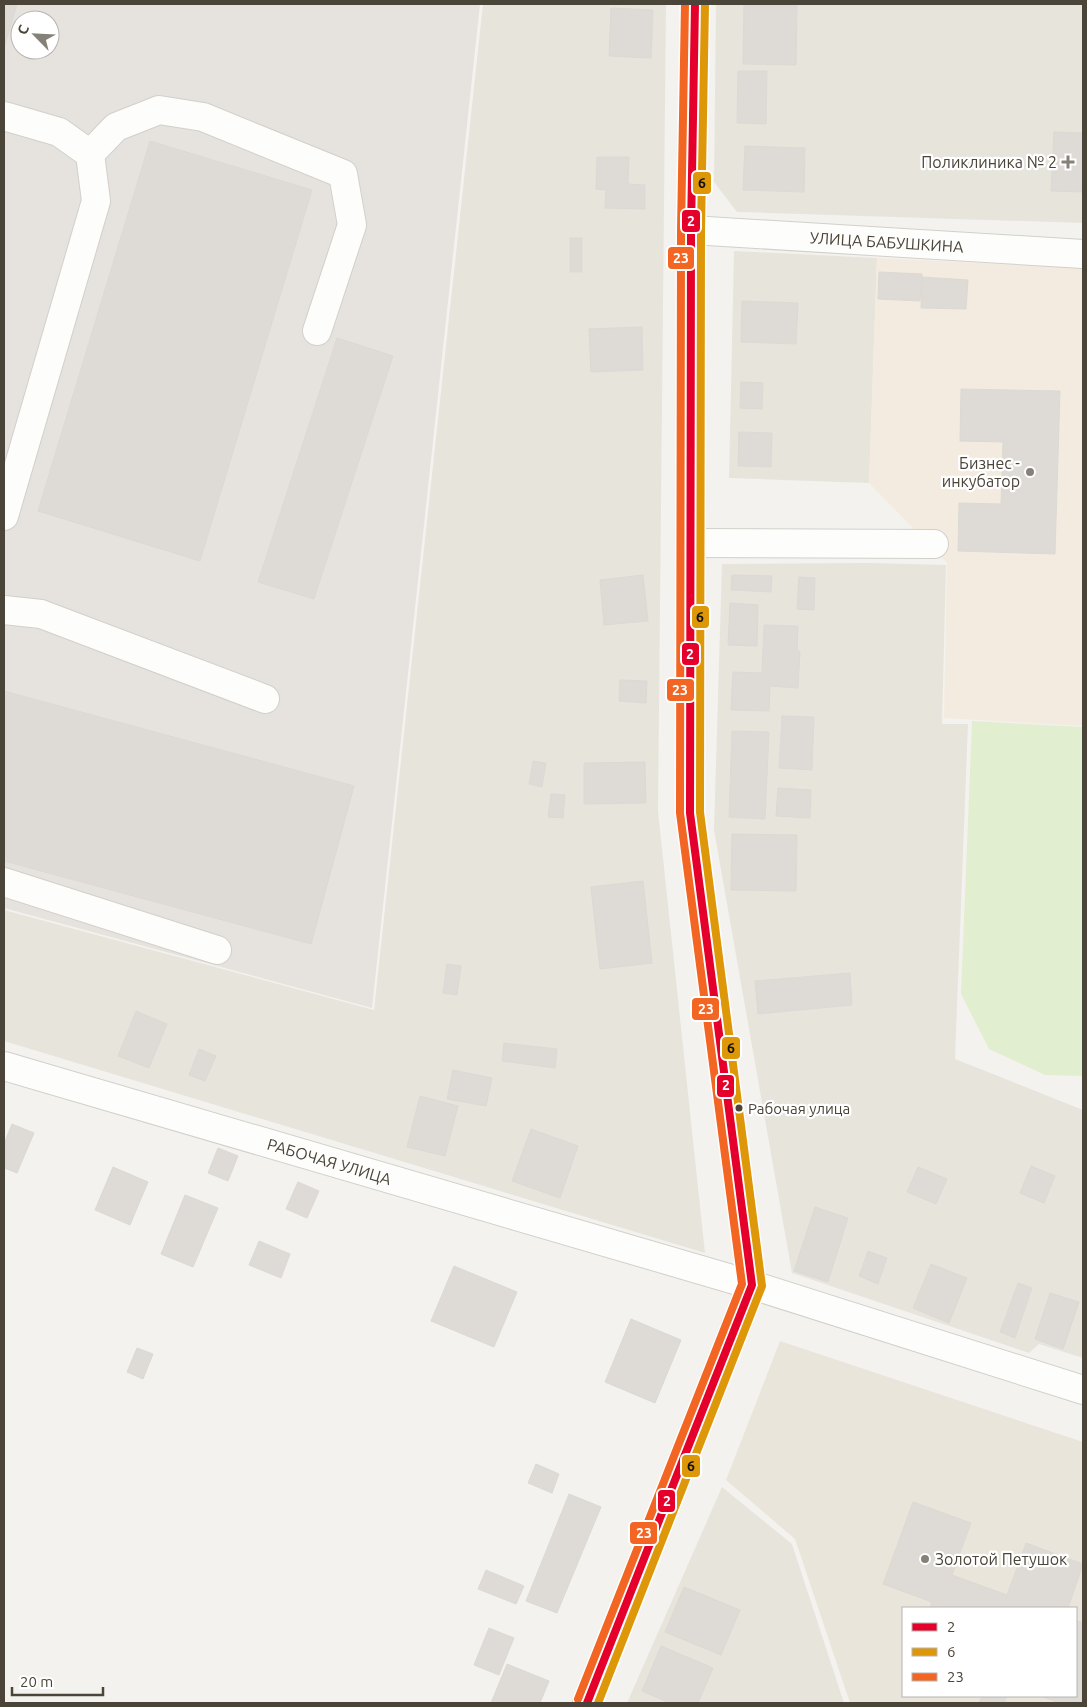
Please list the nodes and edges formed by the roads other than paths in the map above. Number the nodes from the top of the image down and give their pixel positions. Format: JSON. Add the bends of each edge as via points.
{"nodes":[{"id":1,"x":695,"y":4,"type":"edge"},
{"id":2,"x":4,"y":116,"type":"edge"},
{"id":3,"x":90,"y":154,"type":"junction"},
{"id":4,"x":691,"y":230,"type":"junction"},
{"id":5,"x":1083,"y":254,"type":"edge"},
{"id":6,"x":317,"y":331,"type":"dead end"},
{"id":7,"x":4,"y":516,"type":"edge"},
{"id":8,"x":690,"y":543,"type":"junction"},
{"id":9,"x":934,"y":544,"type":"dead end"},
{"id":10,"x":4,"y":610,"type":"edge"},
{"id":11,"x":265,"y":699,"type":"dead end"},
{"id":12,"x":4,"y":882,"type":"edge"},
{"id":13,"x":218,"y":950,"type":"dead end"},
{"id":14,"x":4,"y":1066,"type":"edge"},
{"id":15,"x":752,"y":1285,"type":"junction"},
{"id":16,"x":1083,"y":1390,"type":"edge"},
{"id":17,"x":587,"y":1703,"type":"edge"}],
"edges":[{"from":1,"to":4,"type":"street"},
{"from":2,"to":3,"type":"street","via":[[59,132]]},
{"from":3,"to":6,"type":"street","via":[[116,127],[160,110],[203,117],[343,174],[352,225]]},
{"from":3,"to":7,"type":"street","via":[[96,201]]},
{"from":4,"to":5,"type":"street","name":"УЛИЦА БАБУШКИНА"},
{"from":4,"to":8,"type":"street"},
{"from":8,"to":9,"type":"street"},
{"from":8,"to":15,"type":"street","via":[[690,813]]},
{"from":10,"to":11,"type":"street","via":[[41,614]]},
{"from":12,"to":13,"type":"street"},
{"from":14,"to":15,"type":"street","name":"РАБОЧАЯ УЛИЦА"},
{"from":15,"to":16,"type":"street","name":"РАБОЧАЯ УЛИЦА"},
{"from":15,"to":17,"type":"street"}]}
